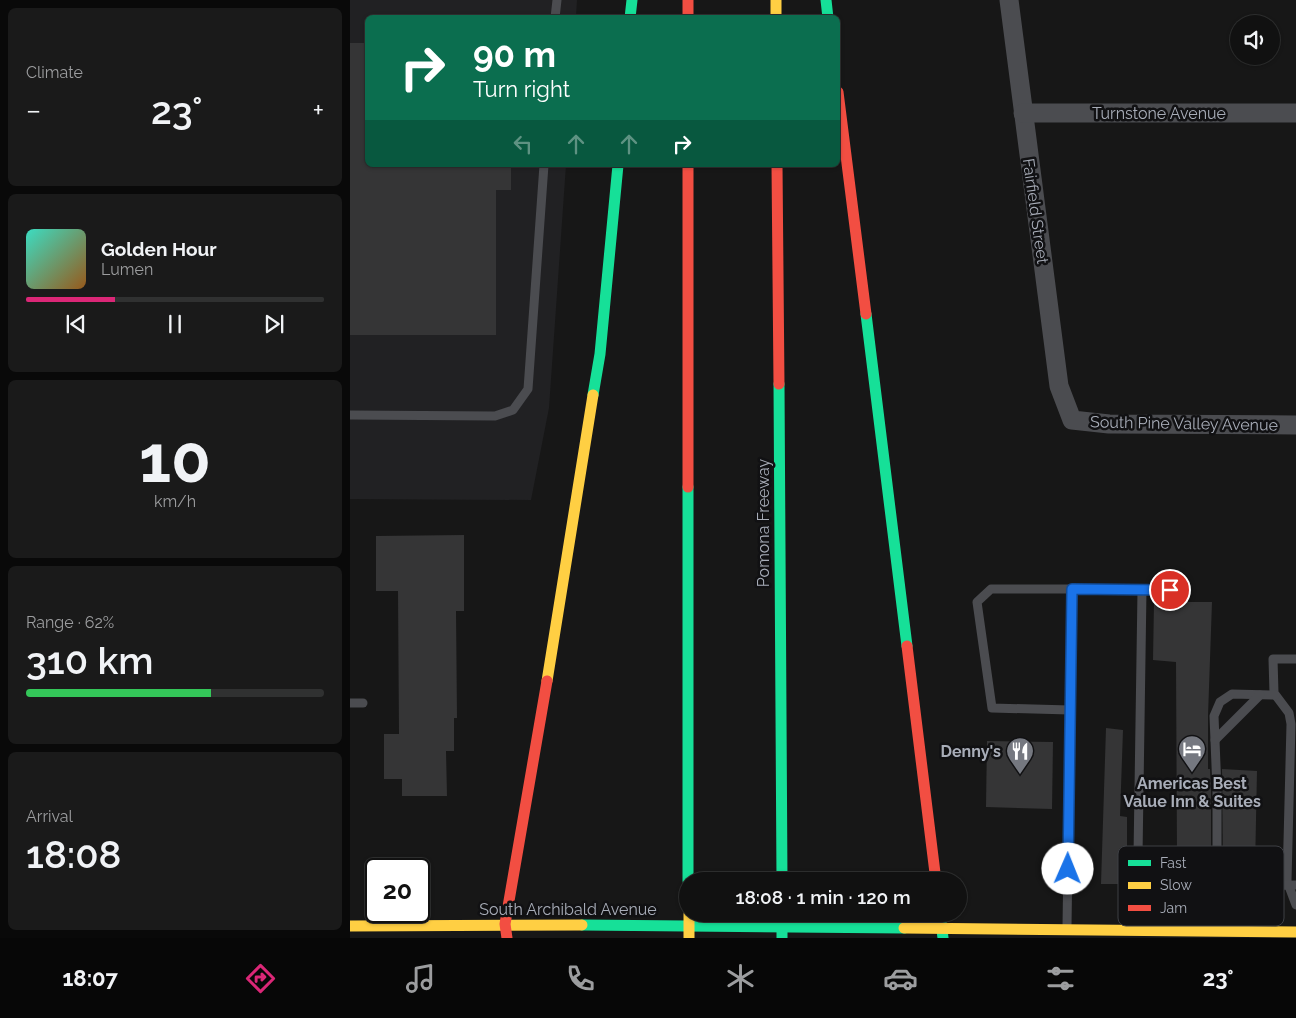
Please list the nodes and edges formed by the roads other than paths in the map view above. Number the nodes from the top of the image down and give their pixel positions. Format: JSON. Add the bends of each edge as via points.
{"nodes":[{"id":1,"x":556,"y":0,"type":"edge"},
{"id":2,"x":632,"y":0,"type":"edge"},
{"id":3,"x":688,"y":0,"type":"edge"},
{"id":4,"x":776,"y":0,"type":"edge"},
{"id":5,"x":826,"y":0,"type":"edge"},
{"id":6,"x":1009,"y":0,"type":"edge"},
{"id":7,"x":555,"y":15,"type":"edge"},
{"id":8,"x":630,"y":15,"type":"edge"},
{"id":9,"x":688,"y":15,"type":"edge"},
{"id":10,"x":776,"y":15,"type":"edge"},
{"id":11,"x":828,"y":15,"type":"edge"},
{"id":12,"x":840,"y":108,"type":"edge"},
{"id":13,"x":1023,"y":113,"type":"junction"},
{"id":14,"x":1296,"y":113,"type":"edge"},
{"id":15,"x":544,"y":167,"type":"edge"},
{"id":16,"x":618,"y":167,"type":"edge"},
{"id":17,"x":688,"y":167,"type":"edge"},
{"id":18,"x":777,"y":167,"type":"edge"},
{"id":19,"x":350,"y":415,"type":"edge"},
{"id":20,"x":1072,"y":420,"type":"joint"},
{"id":21,"x":1296,"y":425,"type":"edge"},
{"id":22,"x":1072,"y":589,"type":"junction"},
{"id":23,"x":1142,"y":590,"type":"junction"},
{"id":24,"x":1185,"y":590,"type":"dead end"},
{"id":25,"x":1296,"y":660,"type":"edge"},
{"id":26,"x":1260,"y":695,"type":"junction"},
{"id":27,"x":1275,"y":695,"type":"junction"},
{"id":28,"x":350,"y":703,"type":"edge"},
{"id":29,"x":363,"y":703,"type":"dead end"},
{"id":30,"x":1070,"y":710,"type":"junction"},
{"id":31,"x":1215,"y":740,"type":"junction"},
{"id":32,"x":1292,"y":822,"type":"edge"},
{"id":33,"x":1138,"y":846,"type":"edge"},
{"id":34,"x":1216,"y":846,"type":"edge"},
{"id":35,"x":688,"y":872,"type":"edge"},
{"id":36,"x":782,"y":872,"type":"edge"},
{"id":37,"x":935,"y":872,"type":"edge"},
{"id":38,"x":1292,"y":885,"type":"edge"},
{"id":39,"x":1296,"y":905,"type":"edge"},
{"id":40,"x":689,"y":922,"type":"edge"},
{"id":41,"x":782,"y":922,"type":"edge"},
{"id":42,"x":505,"y":924,"type":"junction"},
{"id":43,"x":350,"y":926,"type":"edge"},
{"id":44,"x":1136,"y":926,"type":"edge"},
{"id":45,"x":1067,"y":929,"type":"junction"},
{"id":46,"x":1136,"y":930,"type":"junction"},
{"id":47,"x":1296,"y":932,"type":"edge"},
{"id":48,"x":942,"y":933,"type":"edge"},
{"id":49,"x":508,"y":938,"type":"edge"},
{"id":50,"x":689,"y":938,"type":"edge"},
{"id":51,"x":782,"y":938,"type":"edge"}],
"edges":[{"from":1,"to":7,"type":"lane"},
{"from":2,"to":8,"type":"main road"},
{"from":3,"to":9,"type":"main road"},
{"from":4,"to":10,"type":"main road"},
{"from":5,"to":11,"type":"main road"},
{"from":6,"to":13,"type":"street","name":"Fairfield Street"},
{"from":12,"to":37,"type":"main road"},
{"from":13,"to":14,"type":"street","name":"Turnstone Avenue"},
{"from":13,"to":20,"type":"street","name":"Fairfield Street","via":[[1059,386]]},
{"from":15,"to":19,"type":"lane","via":[[528,389],[513,410],[495,416]]},
{"from":16,"to":42,"type":"main road","via":[[600,354]]},
{"from":17,"to":35,"type":"main road"},
{"from":18,"to":36,"type":"main road","name":"Pomona Freeway"},
{"from":20,"to":21,"type":"street","name":"South Pine Valley Avenue","via":[[1109,424]]},
{"from":22,"to":23,"type":"lane"},
{"from":22,"to":30,"type":"lane"},
{"from":22,"to":30,"type":"lane","via":[[990,590],[977,602],[992,708]]},
{"from":23,"to":24,"type":"lane"},
{"from":23,"to":33,"type":"lane"},
{"from":25,"to":27,"type":"lane","via":[[1274,659]]},
{"from":26,"to":27,"type":"lane"},
{"from":26,"to":31,"type":"lane"},
{"from":26,"to":31,"type":"lane","via":[[1232,694],[1220,702],[1214,716]]},
{"from":27,"to":32,"type":"lane","via":[[1289,713],[1291,724]]},
{"from":28,"to":29,"type":"lane"},
{"from":30,"to":45,"type":"lane"},
{"from":31,"to":34,"type":"lane"},
{"from":32,"to":38,"type":"lane","via":[[1287,882]]},
{"from":38,"to":39,"type":"lane"},
{"from":40,"to":50,"type":"main road","bridge":true},
{"from":41,"to":51,"type":"main road","bridge":true},
{"from":42,"to":43,"type":"main road","name":"South Archibald Avenue"},
{"from":42,"to":48,"type":"main road","name":"South Archibald Avenue"},
{"from":42,"to":49,"type":"main road"},
{"from":44,"to":46,"type":"lane"},
{"from":45,"to":46,"type":"main road","name":"South Archibald Avenue"},
{"from":45,"to":48,"type":"main road","name":"South Archibald Avenue"},
{"from":46,"to":47,"type":"main road","name":"South Archibald Avenue"}]}
